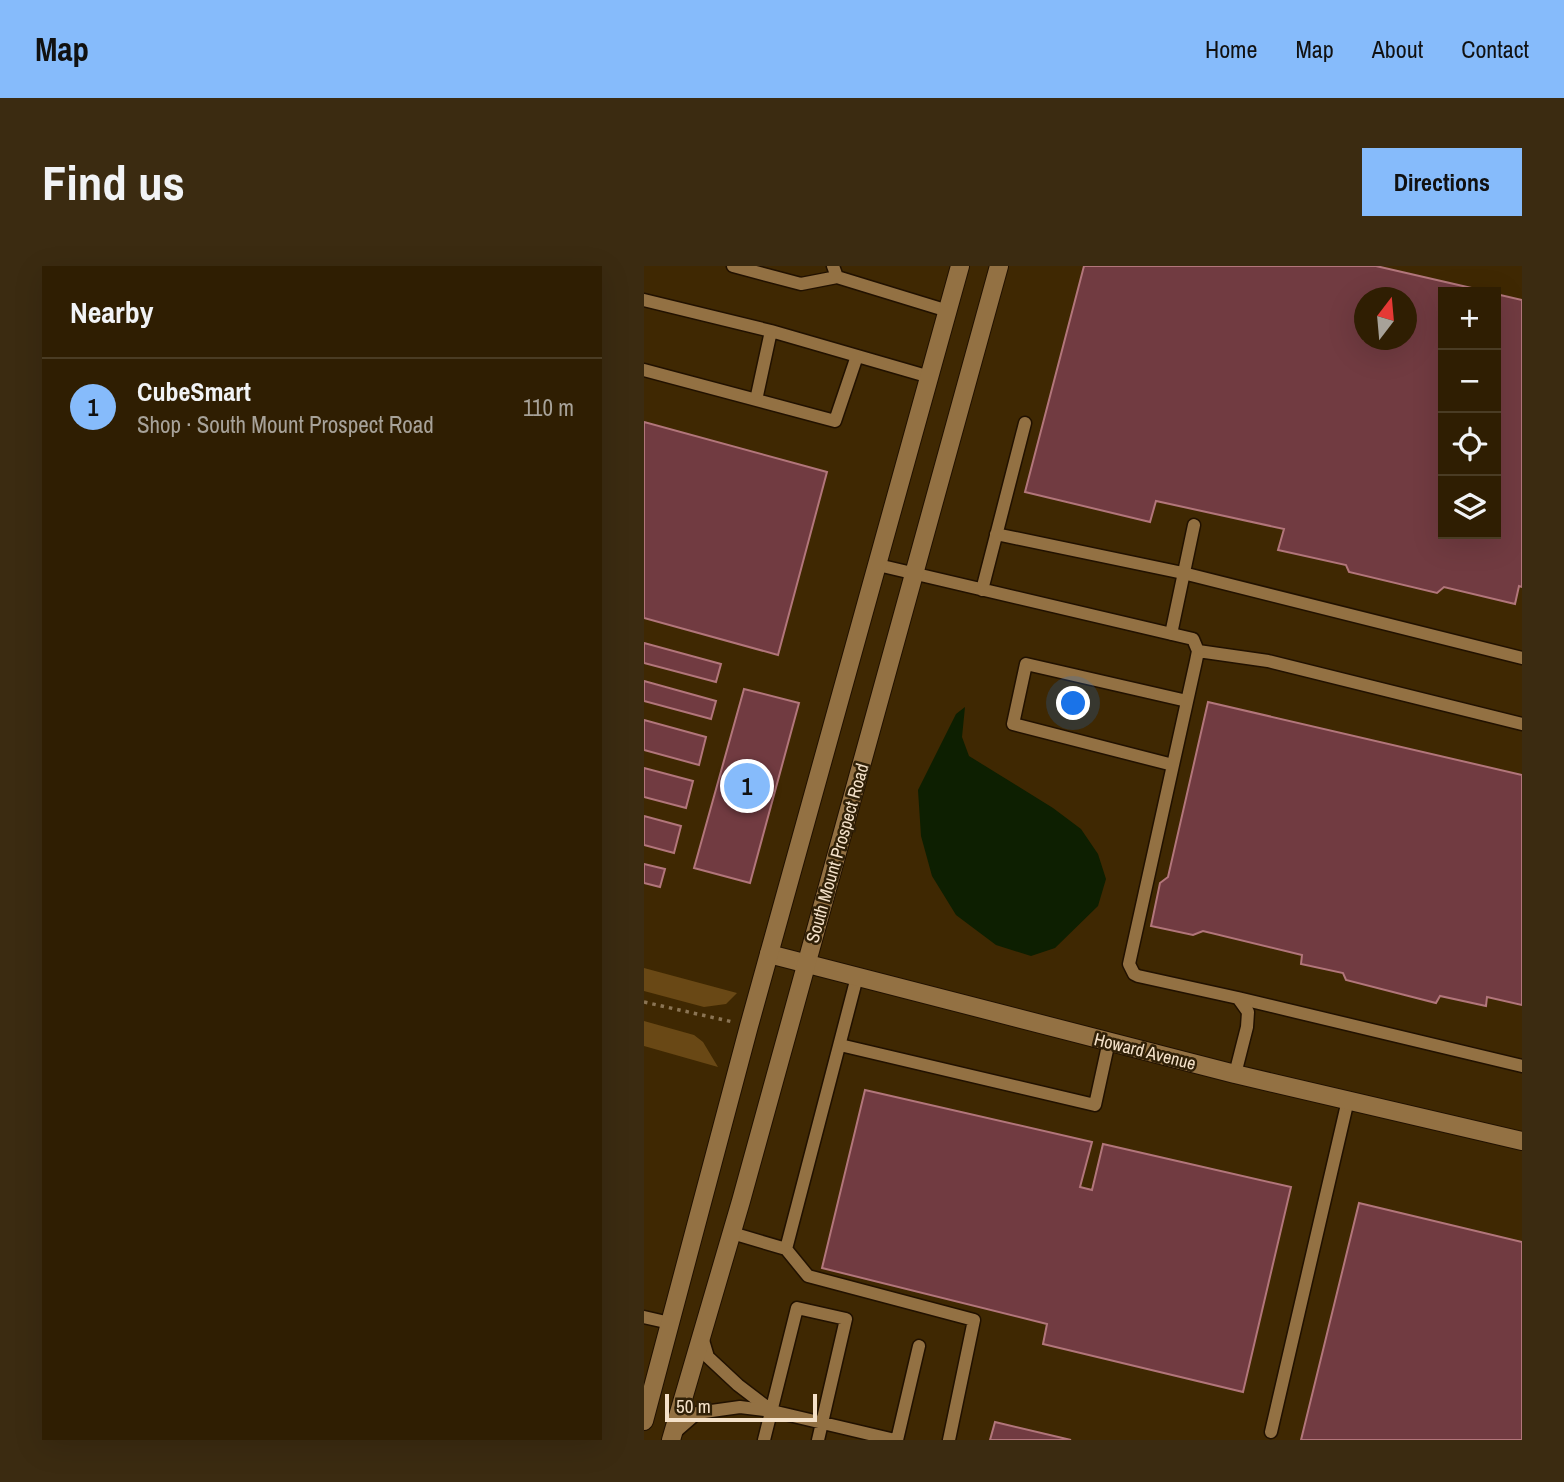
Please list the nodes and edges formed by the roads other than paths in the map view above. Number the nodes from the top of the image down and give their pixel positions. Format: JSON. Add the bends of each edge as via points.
{"nodes":[{"id":1,"x":733,"y":266,"type":"edge"},
{"id":2,"x":960,"y":266,"type":"edge"},
{"id":3,"x":999,"y":266,"type":"edge"},
{"id":4,"x":835,"y":272,"type":"edge"},
{"id":5,"x":644,"y":300,"type":"edge"},
{"id":6,"x":948,"y":310,"type":"junction"},
{"id":7,"x":771,"y":331,"type":"junction"},
{"id":8,"x":857,"y":356,"type":"junction"},
{"id":9,"x":644,"y":370,"type":"edge"},
{"id":10,"x":930,"y":377,"type":"junction"},
{"id":11,"x":756,"y":400,"type":"junction"},
{"id":12,"x":1025,"y":423,"type":"dead end"},
{"id":13,"x":1194,"y":525,"type":"dead end"},
{"id":14,"x":996,"y":534,"type":"junction"},
{"id":15,"x":878,"y":565,"type":"junction"},
{"id":16,"x":1183,"y":573,"type":"junction"},
{"id":17,"x":914,"y":574,"type":"junction"},
{"id":18,"x":982,"y":590,"type":"junction"},
{"id":19,"x":1171,"y":634,"type":"junction"},
{"id":20,"x":1198,"y":651,"type":"junction"},
{"id":21,"x":1522,"y":658,"type":"edge"},
{"id":22,"x":1187,"y":701,"type":"junction"},
{"id":23,"x":1522,"y":724,"type":"edge"},
{"id":24,"x":1173,"y":765,"type":"junction"},
{"id":25,"x":769,"y":954,"type":"junction"},
{"id":26,"x":806,"y":964,"type":"junction"},
{"id":27,"x":857,"y":977,"type":"junction"},
{"id":28,"x":1238,"y":998,"type":"junction"},
{"id":29,"x":1109,"y":1041,"type":"junction"},
{"id":30,"x":840,"y":1045,"type":"junction"},
{"id":31,"x":1522,"y":1066,"type":"edge"},
{"id":32,"x":1235,"y":1074,"type":"junction"},
{"id":33,"x":1348,"y":1100,"type":"junction"},
{"id":34,"x":1522,"y":1141,"type":"edge"},
{"id":35,"x":732,"y":1233,"type":"junction"},
{"id":36,"x":786,"y":1249,"type":"junction"},
{"id":37,"x":644,"y":1317,"type":"edge"},
{"id":38,"x":670,"y":1324,"type":"junction"},
{"id":39,"x":702,"y":1336,"type":"junction"},
{"id":40,"x":919,"y":1346,"type":"dead end"},
{"id":41,"x":772,"y":1411,"type":"junction"},
{"id":42,"x":644,"y":1420,"type":"edge"},
{"id":43,"x":822,"y":1423,"type":"junction"},
{"id":44,"x":1271,"y":1432,"type":"dead end"},
{"id":45,"x":672,"y":1437,"type":"edge"},
{"id":46,"x":764,"y":1440,"type":"edge"},
{"id":47,"x":818,"y":1440,"type":"edge"},
{"id":48,"x":896,"y":1440,"type":"edge"},
{"id":49,"x":949,"y":1440,"type":"edge"}],
"edges":[{"from":1,"to":4,"type":"lane","via":[[801,284]]},
{"from":2,"to":6,"type":"main road"},
{"from":3,"to":17,"type":"main road","name":"South Mount Prospect Road"},
{"from":4,"to":6,"type":"lane"},
{"from":5,"to":7,"type":"lane"},
{"from":6,"to":10,"type":"main road"},
{"from":7,"to":8,"type":"lane"},
{"from":7,"to":11,"type":"lane"},
{"from":8,"to":10,"type":"lane"},
{"from":8,"to":11,"type":"lane","via":[[835,421]]},
{"from":9,"to":11,"type":"lane"},
{"from":10,"to":15,"type":"main road"},
{"from":12,"to":14,"type":"lane"},
{"from":13,"to":16,"type":"lane"},
{"from":14,"to":16,"type":"lane"},
{"from":14,"to":18,"type":"lane"},
{"from":15,"to":17,"type":"lane"},
{"from":15,"to":25,"type":"main road"},
{"from":16,"to":19,"type":"lane"},
{"from":16,"to":21,"type":"lane"},
{"from":17,"to":18,"type":"lane"},
{"from":17,"to":26,"type":"main road","name":"South Mount Prospect Road"},
{"from":18,"to":19,"type":"lane"},
{"from":19,"to":20,"type":"lane","via":[[1193,639]]},
{"from":20,"to":22,"type":"lane"},
{"from":20,"to":23,"type":"lane","via":[[1268,662]]},
{"from":22,"to":24,"type":"lane"},
{"from":22,"to":24,"type":"lane","via":[[1026,664],[1015,712],[1013,724]]},
{"from":24,"to":28,"type":"lane","via":[[1129,964],[1138,976]]},
{"from":25,"to":26,"type":"main road","name":"Howard Avenue"},
{"from":25,"to":38,"type":"main road"},
{"from":26,"to":27,"type":"main road","name":"Howard Avenue"},
{"from":26,"to":35,"type":"main road","name":"South Mount Prospect Road"},
{"from":27,"to":29,"type":"main road","name":"Howard Avenue"},
{"from":27,"to":30,"type":"lane"},
{"from":28,"to":31,"type":"lane"},
{"from":28,"to":32,"type":"lane","via":[[1248,1012]]},
{"from":29,"to":30,"type":"lane","via":[[1096,1105]]},
{"from":29,"to":32,"type":"main road","name":"Howard Avenue"},
{"from":30,"to":36,"type":"lane"},
{"from":32,"to":33,"type":"main road","name":"Howard Avenue"},
{"from":33,"to":34,"type":"main road","name":"Howard Avenue"},
{"from":33,"to":44,"type":"lane"},
{"from":35,"to":36,"type":"lane"},
{"from":35,"to":39,"type":"main road","name":"South Mount Prospect Road"},
{"from":36,"to":49,"type":"lane","via":[[808,1276],[974,1320]]},
{"from":37,"to":38,"type":"lane"},
{"from":38,"to":42,"type":"main road"},
{"from":39,"to":41,"type":"lane","via":[[708,1357]]},
{"from":39,"to":45,"type":"main road","name":"South Mount Prospect Road"},
{"from":40,"to":48,"type":"lane"},
{"from":41,"to":43,"type":"lane"},
{"from":41,"to":43,"type":"lane","via":[[797,1308],[846,1319]]},
{"from":41,"to":45,"type":"lane","via":[[740,1407],[697,1413]]},
{"from":41,"to":46,"type":"lane"},
{"from":43,"to":47,"type":"lane"},
{"from":43,"to":48,"type":"lane"}]}
